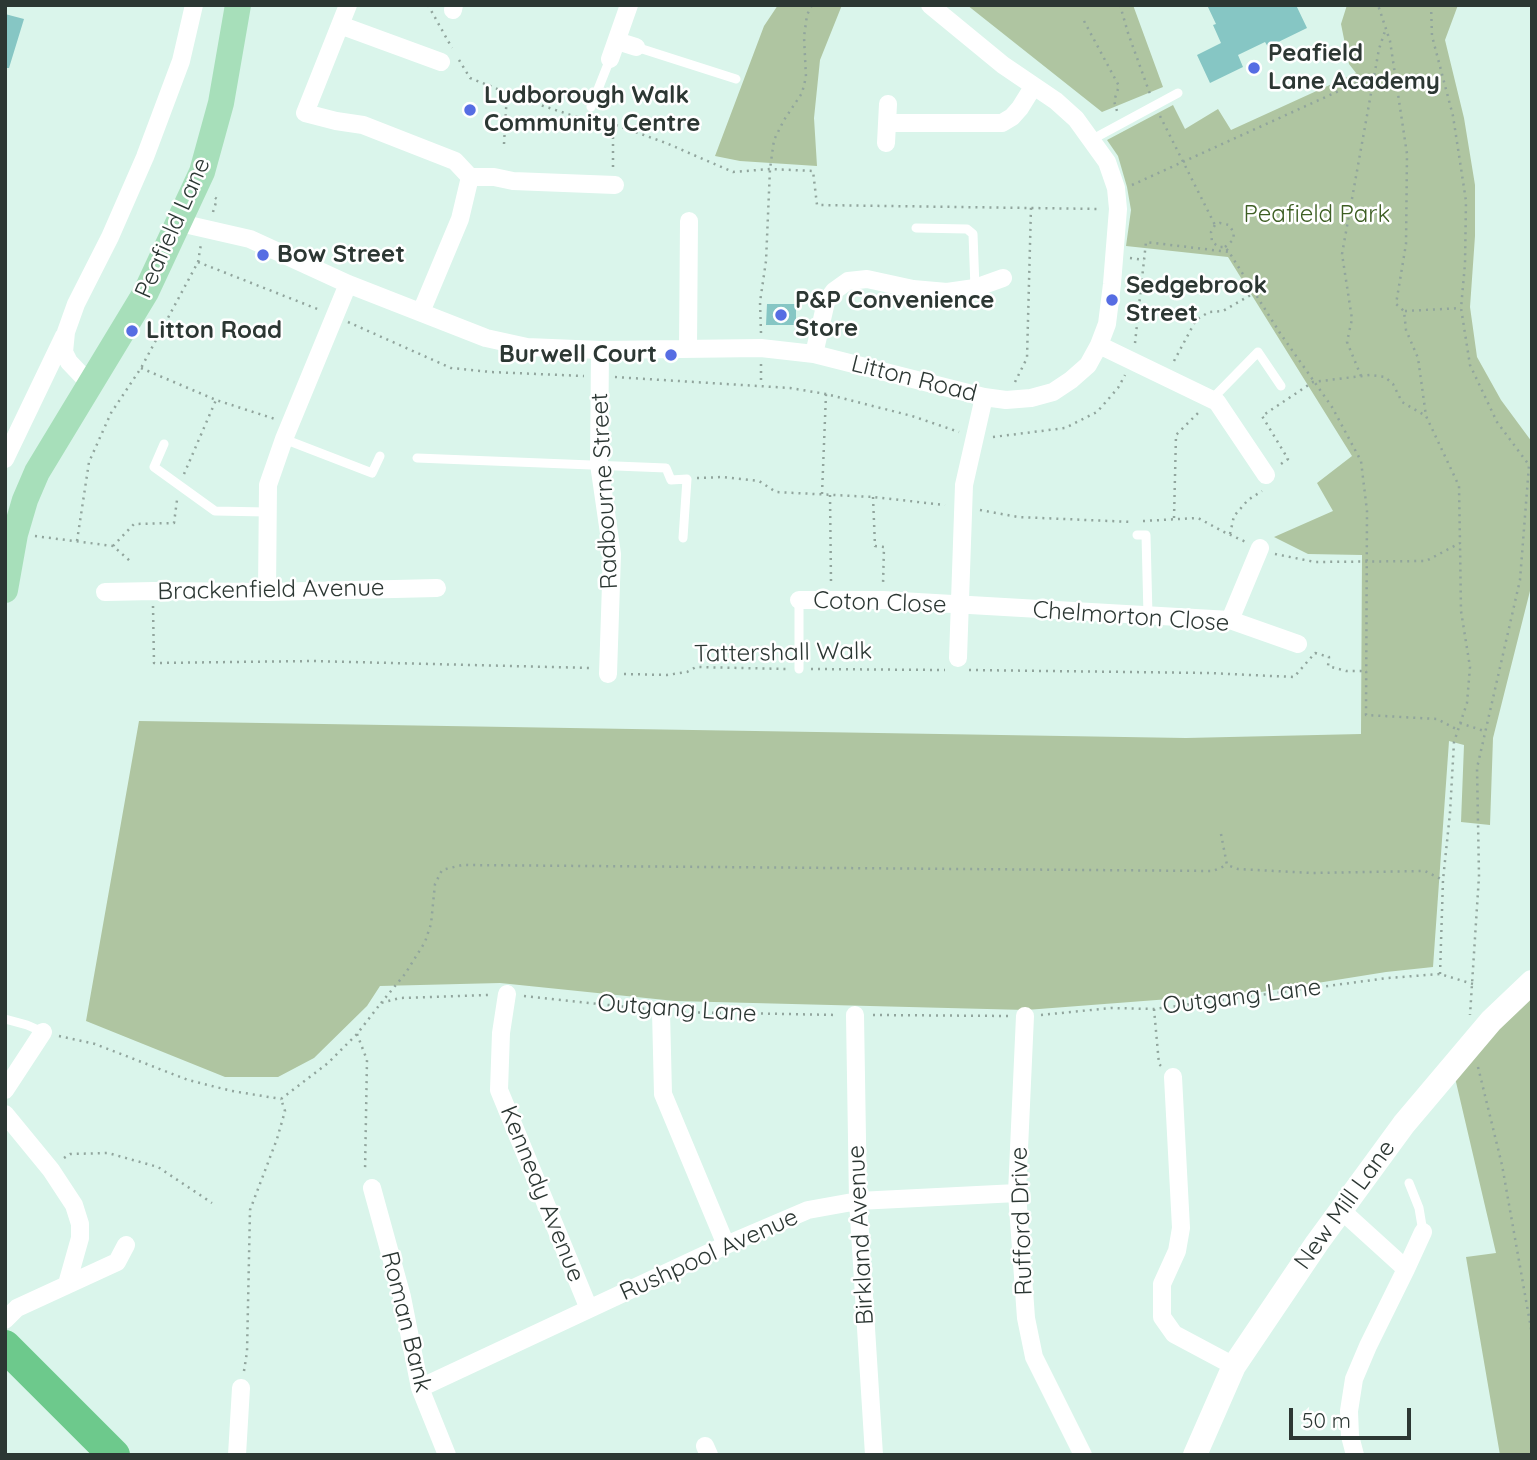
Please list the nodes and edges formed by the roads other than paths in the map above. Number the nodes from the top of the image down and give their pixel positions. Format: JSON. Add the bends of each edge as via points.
{"nodes":[{"id":1,"x":194,"y":5,"type":"edge"},
{"id":2,"x":238,"y":5,"type":"edge"},
{"id":3,"x":348,"y":5,"type":"edge"},
{"id":4,"x":629,"y":5,"type":"edge"},
{"id":5,"x":930,"y":5,"type":"edge"},
{"id":6,"x":340,"y":25,"type":"junction"},
{"id":7,"x":617,"y":41,"type":"junction"},
{"id":8,"x":636,"y":47,"type":"joint"},
{"id":9,"x":610,"y":59,"type":"joint"},
{"id":10,"x":441,"y":62,"type":"dead end"},
{"id":11,"x":736,"y":79,"type":"dead end"},
{"id":12,"x":1033,"y":87,"type":"junction"},
{"id":13,"x":1178,"y":93,"type":"dead end"},
{"id":14,"x":888,"y":104,"type":"dead end"},
{"id":15,"x":591,"y":107,"type":"dead end"},
{"id":16,"x":888,"y":123,"type":"junction"},
{"id":17,"x":1091,"y":140,"type":"junction"},
{"id":18,"x":886,"y":143,"type":"dead end"},
{"id":19,"x":470,"y":177,"type":"junction"},
{"id":20,"x":614,"y":178,"type":"road end"},
{"id":21,"x":689,"y":221,"type":"dead end"},
{"id":22,"x":180,"y":223,"type":"junction"},
{"id":23,"x":916,"y":228,"type":"dead end"},
{"id":24,"x":1003,"y":278,"type":"dead end"},
{"id":25,"x":348,"y":284,"type":"junction"},
{"id":26,"x":975,"y":288,"type":"junction"},
{"id":27,"x":421,"y":312,"type":"junction"},
{"id":28,"x":66,"y":332,"type":"junction"},
{"id":29,"x":1099,"y":345,"type":"junction"},
{"id":30,"x":688,"y":348,"type":"junction"},
{"id":31,"x":600,"y":350,"type":"junction"},
{"id":32,"x":814,"y":354,"type":"junction"},
{"id":33,"x":90,"y":384,"type":"junction"},
{"id":34,"x":1281,"y":386,"type":"dead end"},
{"id":35,"x":984,"y":397,"type":"junction"},
{"id":36,"x":1212,"y":399,"type":"junction"},
{"id":37,"x":287,"y":432,"type":"junction"},
{"id":38,"x":164,"y":444,"type":"dead end"},
{"id":39,"x":380,"y":456,"type":"dead end"},
{"id":40,"x":417,"y":458,"type":"dead end"},
{"id":41,"x":5,"y":459,"type":"edge"},
{"id":42,"x":599,"y":464,"type":"junction"},
{"id":43,"x":1267,"y":481,"type":"road end"},
{"id":44,"x":266,"y":512,"type":"junction"},
{"id":45,"x":1137,"y":535,"type":"dead end"},
{"id":46,"x":682,"y":538,"type":"dead end"},
{"id":47,"x":1260,"y":548,"type":"road end"},
{"id":48,"x":437,"y":588,"type":"dead end"},
{"id":49,"x":5,"y":590,"type":"edge"},
{"id":50,"x":105,"y":592,"type":"dead end"},
{"id":51,"x":267,"y":592,"type":"junction"},
{"id":52,"x":799,"y":600,"type":"joint"},
{"id":53,"x":961,"y":606,"type":"junction"},
{"id":54,"x":1148,"y":616,"type":"junction"},
{"id":55,"x":1230,"y":620,"type":"junction"},
{"id":56,"x":1298,"y":644,"type":"dead end"},
{"id":57,"x":955,"y":666,"type":"road end"},
{"id":58,"x":799,"y":669,"type":"road end"},
{"id":59,"x":608,"y":671,"type":"road end"},
{"id":60,"x":1532,"y":982,"type":"edge"},
{"id":61,"x":507,"y":994,"type":"road end"},
{"id":62,"x":661,"y":1011,"type":"road end"},
{"id":63,"x":855,"y":1015,"type":"road end"},
{"id":64,"x":1026,"y":1016,"type":"road end"},
{"id":65,"x":5,"y":1019,"type":"edge"},
{"id":66,"x":43,"y":1032,"type":"joint"},
{"id":67,"x":1173,"y":1077,"type":"road end"},
{"id":68,"x":5,"y":1090,"type":"edge"},
{"id":69,"x":5,"y":1114,"type":"edge"},
{"id":70,"x":1409,"y":1183,"type":"dead end"},
{"id":71,"x":372,"y":1188,"type":"road end"},
{"id":72,"x":1017,"y":1193,"type":"junction"},
{"id":73,"x":858,"y":1201,"type":"junction"},
{"id":74,"x":1341,"y":1210,"type":"junction"},
{"id":75,"x":1423,"y":1232,"type":"joint"},
{"id":76,"x":126,"y":1245,"type":"dead end"},
{"id":77,"x":726,"y":1245,"type":"junction"},
{"id":78,"x":1406,"y":1269,"type":"junction"},
{"id":79,"x":67,"y":1284,"type":"junction"},
{"id":80,"x":589,"y":1309,"type":"junction"},
{"id":81,"x":5,"y":1320,"type":"edge"},
{"id":82,"x":5,"y":1346,"type":"edge"},
{"id":83,"x":1234,"y":1366,"type":"junction"},
{"id":84,"x":241,"y":1388,"type":"road end"},
{"id":85,"x":420,"y":1388,"type":"junction"},
{"id":86,"x":105,"y":1452,"type":"edge"},
{"id":87,"x":237,"y":1455,"type":"edge"},
{"id":88,"x":447,"y":1455,"type":"edge"},
{"id":89,"x":874,"y":1455,"type":"edge"},
{"id":90,"x":1083,"y":1455,"type":"edge"},
{"id":91,"x":1195,"y":1455,"type":"edge"},
{"id":92,"x":1355,"y":1455,"type":"edge"}],
"edges":[{"from":1,"to":28,"type":"street","via":[[181,61],[145,157]]},
{"from":2,"to":22,"type":"main road","name":"Peafield Lane","via":[[221,103],[202,172]]},
{"from":3,"to":6,"type":"street"},
{"from":4,"to":7,"type":"street"},
{"from":5,"to":12,"type":"street","name":"Litton Road"},
{"from":6,"to":10,"type":"street"},
{"from":6,"to":19,"type":"street","via":[[305,113],[363,125],[455,161]]},
{"from":7,"to":8,"type":"street"},
{"from":7,"to":9,"type":"street"},
{"from":8,"to":11,"type":"lane"},
{"from":9,"to":15,"type":"lane"},
{"from":12,"to":16,"type":"street","via":[[1020,108],[1002,123]]},
{"from":12,"to":17,"type":"street","name":"Litton Road","via":[[1076,119]]},
{"from":13,"to":17,"type":"lane"},
{"from":14,"to":16,"type":"street"},
{"from":16,"to":18,"type":"street"},
{"from":17,"to":29,"type":"street","name":"Litton Road","via":[[1107,162],[1117,201],[1107,324]]},
{"from":19,"to":20,"type":"street","via":[[513,181]]},
{"from":19,"to":27,"type":"street","via":[[460,219]]},
{"from":21,"to":30,"type":"street"},
{"from":22,"to":25,"type":"street","name":"Litton Road","via":[[250,239]]},
{"from":22,"to":33,"type":"main road","name":"Peafield Lane","via":[[146,292]]},
{"from":23,"to":26,"type":"lane","via":[[967,229],[972,234]]},
{"from":24,"to":26,"type":"street"},
{"from":25,"to":27,"type":"street","name":"Litton Road"},
{"from":25,"to":37,"type":"street"},
{"from":26,"to":32,"type":"street","via":[[947,292],[867,279],[848,281],[826,302]]},
{"from":27,"to":31,"type":"street","name":"Litton Road","via":[[486,338],[527,347]]},
{"from":28,"to":33,"type":"street","via":[[64,352]]},
{"from":28,"to":41,"type":"street"},
{"from":29,"to":35,"type":"street","name":"Litton Road","via":[[1088,365],[1053,392],[1006,400]]},
{"from":29,"to":36,"type":"street"},
{"from":30,"to":31,"type":"street","name":"Litton Road"},
{"from":30,"to":32,"type":"street","name":"Litton Road"},
{"from":31,"to":42,"type":"street","name":"Radbourne Street"},
{"from":32,"to":35,"type":"street","name":"Litton Road"},
{"from":33,"to":49,"type":"main road","name":"Peafield Lane","via":[[25,500]]},
{"from":34,"to":36,"type":"lane","via":[[1258,352]]},
{"from":35,"to":53,"type":"street","via":[[964,485]]},
{"from":36,"to":43,"type":"street"},
{"from":37,"to":39,"type":"lane","via":[[372,473]]},
{"from":37,"to":44,"type":"street","via":[[268,485]]},
{"from":38,"to":44,"type":"lane","via":[[153,467],[215,511]]},
{"from":40,"to":42,"type":"lane"},
{"from":42,"to":46,"type":"lane","via":[[666,468],[671,480],[687,479]]},
{"from":42,"to":59,"type":"street","name":"Radbourne Street","via":[[612,554]]},
{"from":44,"to":51,"type":"street"},
{"from":45,"to":54,"type":"lane","via":[[1146,535]]},
{"from":47,"to":55,"type":"street"},
{"from":48,"to":51,"type":"street","name":"Brackenfield Avenue"},
{"from":50,"to":51,"type":"street","name":"Brackenfield Avenue"},
{"from":52,"to":53,"type":"street","name":"Coton Close"},
{"from":52,"to":58,"type":"lane"},
{"from":53,"to":54,"type":"street","name":"Chelmorton Close"},
{"from":53,"to":57,"type":"street"},
{"from":54,"to":55,"type":"street","name":"Chelmorton Close"},
{"from":55,"to":56,"type":"street","name":"Chelmorton Close"},
{"from":60,"to":74,"type":"street","name":"New Mill Lane","via":[[1491,1021],[1404,1124]]},
{"from":61,"to":80,"type":"street","name":"Kennedy Avenue","via":[[499,1090]]},
{"from":62,"to":77,"type":"street","via":[[663,1094]]},
{"from":63,"to":73,"type":"street","name":"Birkland Avenue"},
{"from":64,"to":72,"type":"street","name":"Rufford Drive"},
{"from":65,"to":66,"type":"lane"},
{"from":66,"to":68,"type":"street"},
{"from":67,"to":83,"type":"street","via":[[1181,1228],[1177,1251],[1162,1284],[1162,1317],[1174,1334]]},
{"from":69,"to":79,"type":"street","via":[[74,1205],[80,1238]]},
{"from":70,"to":75,"type":"lane"},
{"from":71,"to":85,"type":"street","name":"Roman Bank","via":[[402,1297]]},
{"from":72,"to":73,"type":"street","name":"Rushpool Avenue"},
{"from":72,"to":90,"type":"street","name":"Rufford Drive","via":[[1026,1318],[1034,1357]]},
{"from":73,"to":77,"type":"street","name":"Rushpool Avenue","via":[[808,1210]]},
{"from":73,"to":89,"type":"street","name":"Birkland Avenue"},
{"from":74,"to":78,"type":"street"},
{"from":74,"to":83,"type":"street","name":"New Mill Lane"},
{"from":75,"to":78,"type":"street"},
{"from":76,"to":79,"type":"street","via":[[117,1262]]},
{"from":77,"to":80,"type":"street","name":"Rushpool Avenue"},
{"from":78,"to":92,"type":"street","via":[[1354,1379],[1349,1411]]},
{"from":79,"to":81,"type":"street","via":[[18,1308]]},
{"from":80,"to":85,"type":"street","name":"Rushpool Avenue"},
{"from":82,"to":86,"type":"highway"},
{"from":83,"to":91,"type":"street","name":"New Mill Lane"},
{"from":84,"to":87,"type":"street"},
{"from":85,"to":88,"type":"street","name":"Roman Bank"}]}
